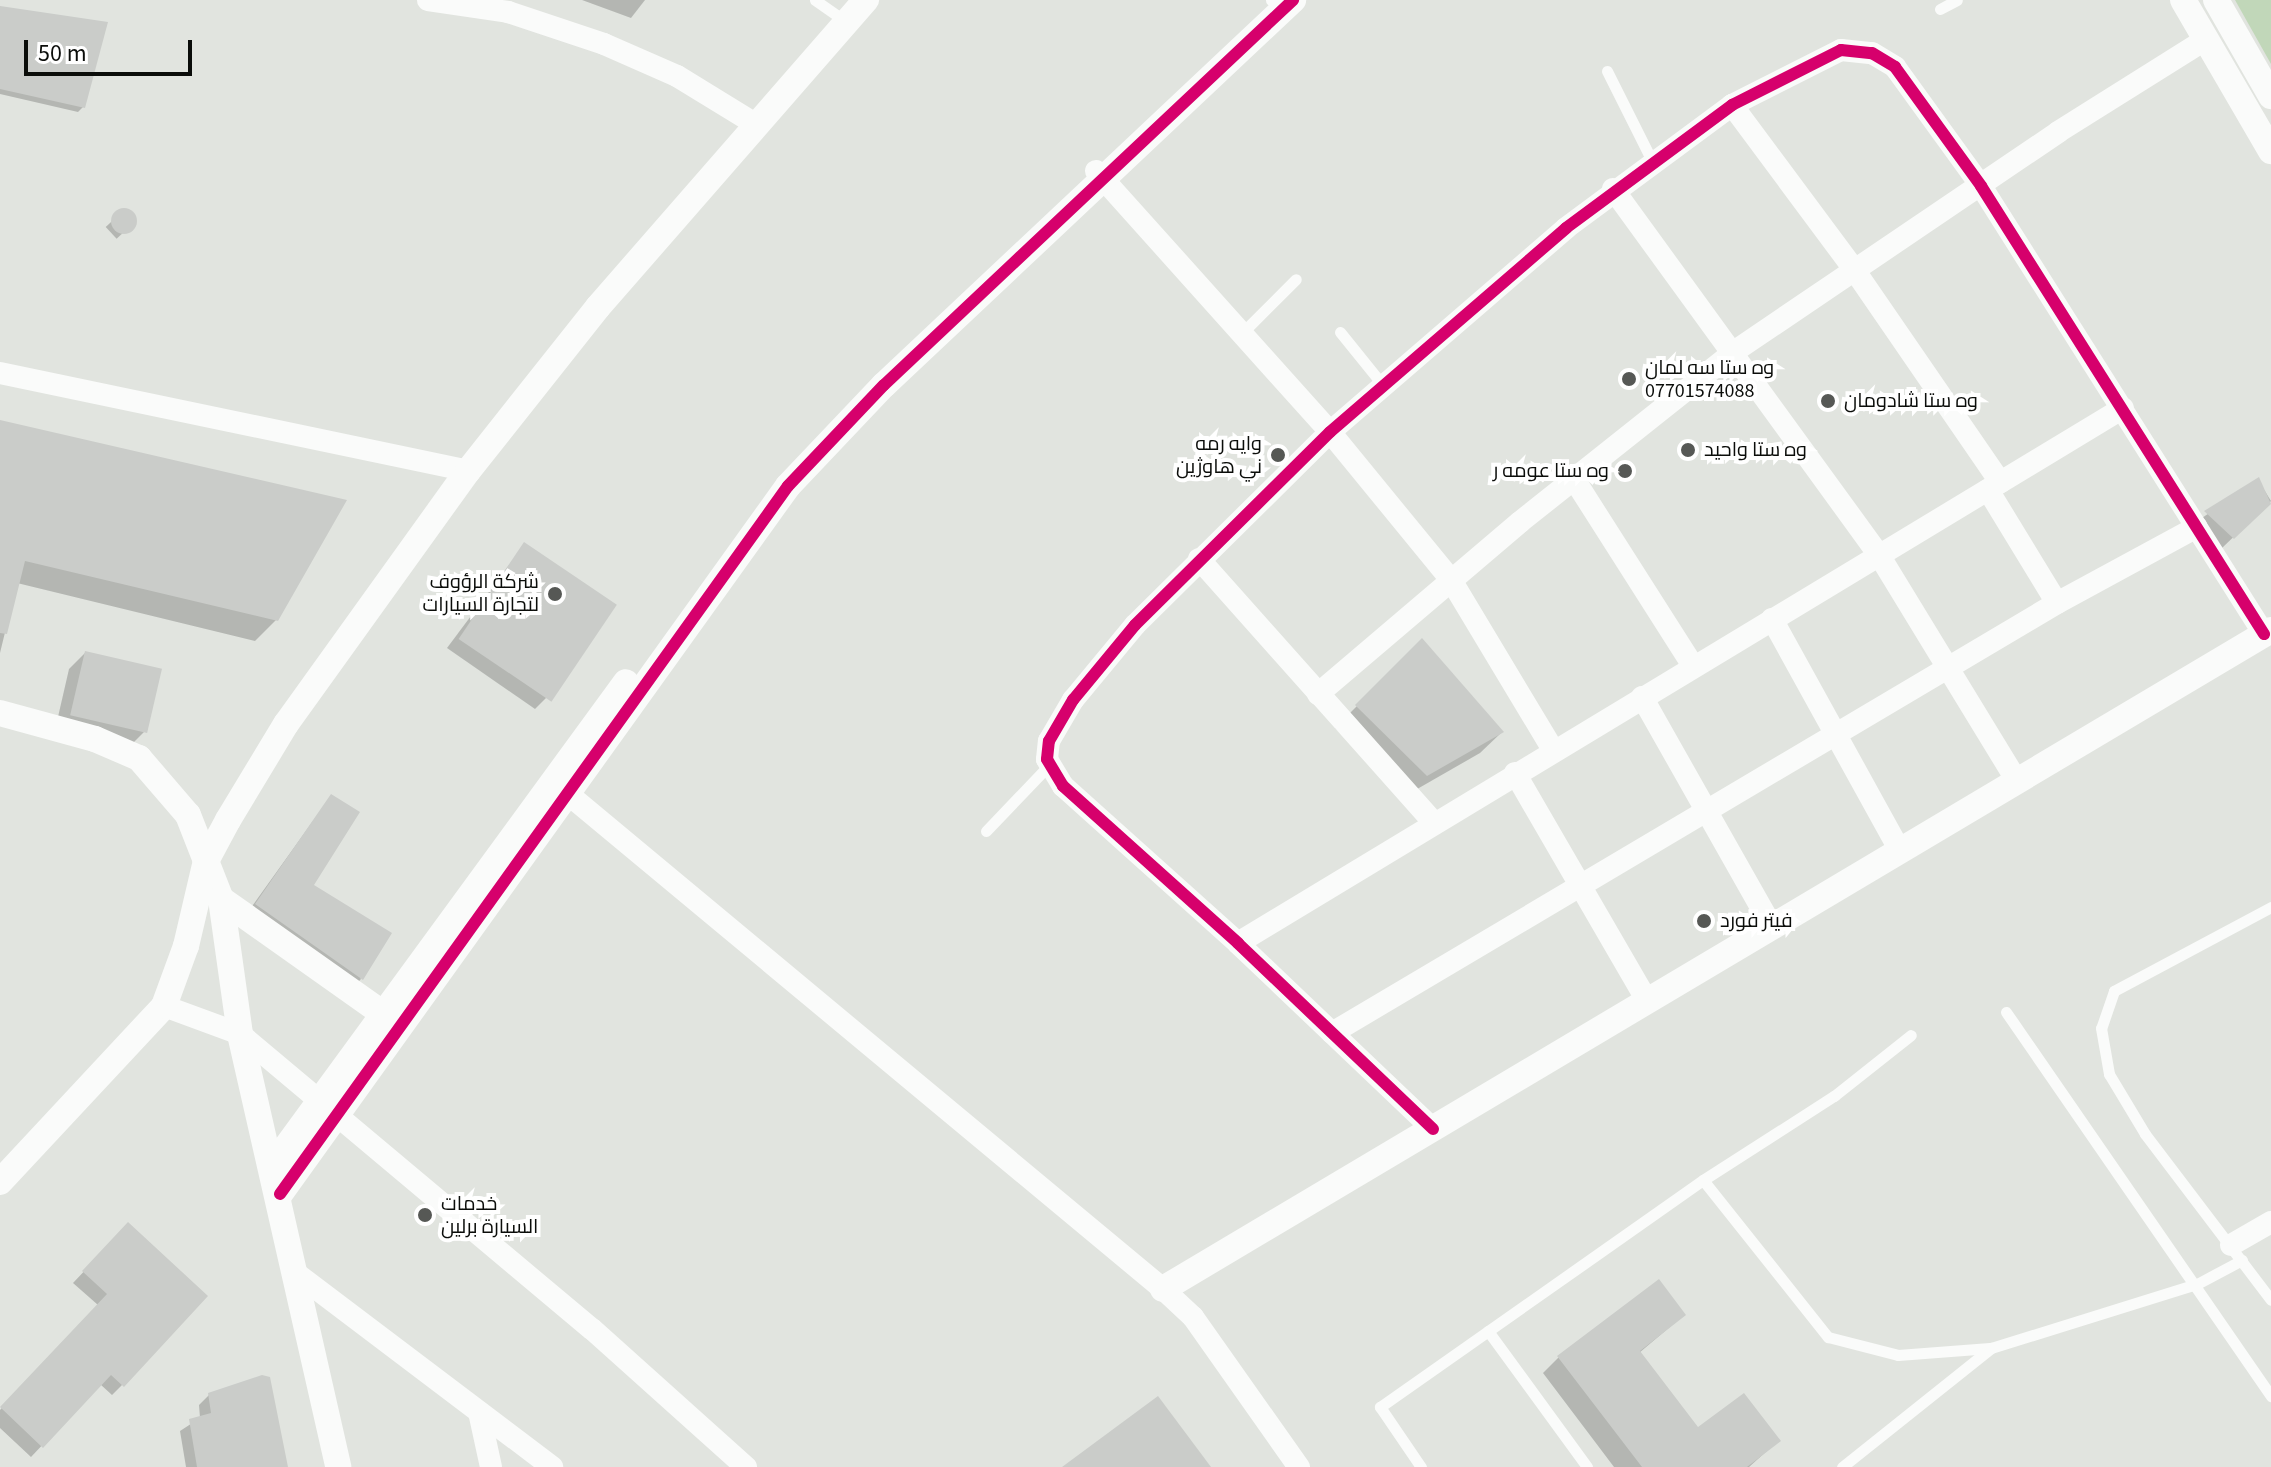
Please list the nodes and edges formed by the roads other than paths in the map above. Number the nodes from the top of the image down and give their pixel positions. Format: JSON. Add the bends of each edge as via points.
{"nodes":[{"id":1,"x":428,"y":0,"type":"edge"},
{"id":2,"x":815,"y":0,"type":"edge"},
{"id":3,"x":866,"y":0,"type":"edge"},
{"id":4,"x":1957,"y":0,"type":"edge"},
{"id":5,"x":2183,"y":0,"type":"edge"},
{"id":6,"x":2216,"y":0,"type":"edge"},
{"id":7,"x":1273,"y":6,"type":"edge"},
{"id":8,"x":1940,"y":9,"type":"dead end"},
{"id":9,"x":846,"y":22,"type":"junction"},
{"id":10,"x":2203,"y":41,"type":"junction"},
{"id":11,"x":1607,"y":71,"type":"dead end"},
{"id":12,"x":2271,"y":96,"type":"edge"},
{"id":13,"x":1732,"y":105,"type":"junction"},
{"id":14,"x":757,"y":125,"type":"junction"},
{"id":15,"x":2271,"y":151,"type":"edge"},
{"id":16,"x":1652,"y":161,"type":"junction"},
{"id":17,"x":1101,"y":176,"type":"junction"},
{"id":18,"x":1981,"y":186,"type":"junction"},
{"id":19,"x":1613,"y":189,"type":"junction"},
{"id":20,"x":1853,"y":268,"type":"junction"},
{"id":21,"x":1296,"y":279,"type":"dead end"},
{"id":22,"x":1340,"y":332,"type":"dead end"},
{"id":23,"x":1242,"y":333,"type":"junction"},
{"id":24,"x":1735,"y":351,"type":"junction"},
{"id":25,"x":0,"y":373,"type":"edge"},
{"id":26,"x":1382,"y":384,"type":"junction"},
{"id":27,"x":2123,"y":408,"type":"junction"},
{"id":28,"x":1330,"y":432,"type":"junction"},
{"id":29,"x":468,"y":471,"type":"junction"},
{"id":30,"x":1574,"y":479,"type":"junction"},
{"id":31,"x":1994,"y":486,"type":"junction"},
{"id":32,"x":2197,"y":527,"type":"junction"},
{"id":33,"x":1879,"y":555,"type":"junction"},
{"id":34,"x":1199,"y":559,"type":"junction"},
{"id":35,"x":1451,"y":580,"type":"junction"},
{"id":36,"x":2057,"y":603,"type":"junction"},
{"id":37,"x":1772,"y":619,"type":"junction"},
{"id":38,"x":2268,"y":632,"type":"edge"},
{"id":39,"x":1693,"y":666,"type":"junction"},
{"id":40,"x":1949,"y":667,"type":"junction"},
{"id":41,"x":1318,"y":694,"type":"junction"},
{"id":42,"x":1642,"y":697,"type":"junction"},
{"id":43,"x":0,"y":713,"type":"edge"},
{"id":44,"x":1835,"y":735,"type":"junction"},
{"id":45,"x":1553,"y":750,"type":"junction"},
{"id":46,"x":1049,"y":765,"type":"junction"},
{"id":47,"x":1515,"y":773,"type":"junction"},
{"id":48,"x":2017,"y":781,"type":"junction"},
{"id":49,"x":562,"y":789,"type":"junction"},
{"id":50,"x":1709,"y":809,"type":"junction"},
{"id":51,"x":1433,"y":822,"type":"junction"},
{"id":52,"x":986,"y":831,"type":"dead end"},
{"id":53,"x":1900,"y":851,"type":"junction"},
{"id":54,"x":206,"y":861,"type":"junction"},
{"id":55,"x":1582,"y":884,"type":"junction"},
{"id":56,"x":221,"y":899,"type":"junction"},
{"id":57,"x":2271,"y":907,"type":"edge"},
{"id":58,"x":1772,"y":927,"type":"junction"},
{"id":59,"x":1238,"y":943,"type":"junction"},
{"id":60,"x":1647,"y":1001,"type":"junction"},
{"id":61,"x":164,"y":1006,"type":"junction"},
{"id":62,"x":2006,"y":1012,"type":"dead end"},
{"id":63,"x":386,"y":1016,"type":"junction"},
{"id":64,"x":1332,"y":1033,"type":"junction"},
{"id":65,"x":240,"y":1034,"type":"junction"},
{"id":66,"x":1911,"y":1035,"type":"dead end"},
{"id":67,"x":330,"y":1109,"type":"junction"},
{"id":68,"x":1433,"y":1129,"type":"junction"},
{"id":69,"x":273,"y":1165,"type":"junction"},
{"id":70,"x":4,"y":1171,"type":"edge"},
{"id":71,"x":1703,"y":1180,"type":"junction"},
{"id":72,"x":280,"y":1194,"type":"junction"},
{"id":73,"x":2271,"y":1222,"type":"edge"},
{"id":74,"x":2236,"y":1252,"type":"junction"},
{"id":75,"x":297,"y":1274,"type":"junction"},
{"id":76,"x":2197,"y":1284,"type":"junction"},
{"id":77,"x":1163,"y":1289,"type":"junction"},
{"id":78,"x":2271,"y":1300,"type":"edge"},
{"id":79,"x":1488,"y":1331,"type":"junction"},
{"id":80,"x":1991,"y":1348,"type":"junction"},
{"id":81,"x":2271,"y":1396,"type":"edge"},
{"id":82,"x":479,"y":1412,"type":"junction"},
{"id":83,"x":338,"y":1467,"type":"edge"},
{"id":84,"x":491,"y":1467,"type":"edge"},
{"id":85,"x":552,"y":1467,"type":"edge"},
{"id":86,"x":746,"y":1467,"type":"edge"},
{"id":87,"x":1299,"y":1467,"type":"edge"},
{"id":88,"x":1421,"y":1467,"type":"edge"},
{"id":89,"x":1587,"y":1467,"type":"edge"},
{"id":90,"x":1842,"y":1467,"type":"edge"}],
"edges":[{"from":1,"to":14,"type":"street","via":[[508,12],[604,44],[677,76]]},
{"from":2,"to":9,"type":"lane"},
{"from":3,"to":9,"type":"street"},
{"from":4,"to":8,"type":"lane"},
{"from":5,"to":10,"type":"street"},
{"from":6,"to":12,"type":"street"},
{"from":7,"to":17,"type":"street"},
{"from":9,"to":14,"type":"street"},
{"from":10,"to":15,"type":"street"},
{"from":10,"to":18,"type":"street"},
{"from":11,"to":16,"type":"lane"},
{"from":13,"to":16,"type":"street"},
{"from":13,"to":18,"type":"street","via":[[1822,56],[1841,50],[1872,53],[1901,74]]},
{"from":13,"to":20,"type":"street"},
{"from":14,"to":29,"type":"street","via":[[598,307]]},
{"from":16,"to":19,"type":"street"},
{"from":17,"to":23,"type":"street"},
{"from":17,"to":49,"type":"street","via":[[812,446]]},
{"from":18,"to":20,"type":"street"},
{"from":18,"to":27,"type":"street"},
{"from":19,"to":24,"type":"street"},
{"from":19,"to":26,"type":"street"},
{"from":20,"to":24,"type":"street"},
{"from":20,"to":31,"type":"street"},
{"from":21,"to":23,"type":"lane"},
{"from":22,"to":26,"type":"lane"},
{"from":23,"to":28,"type":"street"},
{"from":24,"to":30,"type":"street"},
{"from":24,"to":33,"type":"street"},
{"from":25,"to":29,"type":"street"},
{"from":26,"to":28,"type":"street"},
{"from":27,"to":31,"type":"street"},
{"from":27,"to":32,"type":"street"},
{"from":28,"to":34,"type":"street"},
{"from":28,"to":35,"type":"street"},
{"from":29,"to":54,"type":"street","via":[[286,724]]},
{"from":30,"to":35,"type":"street"},
{"from":30,"to":39,"type":"street"},
{"from":31,"to":33,"type":"street"},
{"from":31,"to":36,"type":"street"},
{"from":32,"to":36,"type":"street"},
{"from":32,"to":38,"type":"street"},
{"from":33,"to":37,"type":"street"},
{"from":33,"to":40,"type":"street"},
{"from":34,"to":41,"type":"street"},
{"from":34,"to":46,"type":"street","via":[[1073,700],[1052,732]]},
{"from":35,"to":41,"type":"street"},
{"from":35,"to":45,"type":"street"},
{"from":36,"to":40,"type":"street"},
{"from":37,"to":39,"type":"street"},
{"from":37,"to":44,"type":"street"},
{"from":38,"to":48,"type":"street"},
{"from":39,"to":42,"type":"street"},
{"from":40,"to":44,"type":"street"},
{"from":40,"to":48,"type":"street"},
{"from":41,"to":51,"type":"street"},
{"from":42,"to":45,"type":"street"},
{"from":42,"to":50,"type":"street"},
{"from":43,"to":54,"type":"street","via":[[81,734],[139,758],[188,815]]},
{"from":44,"to":50,"type":"street"},
{"from":44,"to":53,"type":"street"},
{"from":45,"to":47,"type":"street"},
{"from":46,"to":52,"type":"lane"},
{"from":46,"to":59,"type":"street","via":[[1063,786]]},
{"from":47,"to":51,"type":"street"},
{"from":47,"to":55,"type":"street"},
{"from":48,"to":53,"type":"street"},
{"from":49,"to":63,"type":"street"},
{"from":49,"to":67,"type":"street"},
{"from":49,"to":77,"type":"street"},
{"from":50,"to":55,"type":"street"},
{"from":50,"to":58,"type":"street"},
{"from":51,"to":59,"type":"street"},
{"from":53,"to":58,"type":"street"},
{"from":54,"to":56,"type":"street"},
{"from":54,"to":61,"type":"street","via":[[186,946]]},
{"from":55,"to":60,"type":"street"},
{"from":55,"to":64,"type":"street"},
{"from":56,"to":63,"type":"street"},
{"from":56,"to":65,"type":"street"},
{"from":57,"to":74,"type":"lane","via":[[2114,991],[2101,1028],[2109,1074],[2145,1134]]},
{"from":58,"to":60,"type":"street"},
{"from":59,"to":64,"type":"street"},
{"from":60,"to":68,"type":"street"},
{"from":61,"to":65,"type":"street"},
{"from":61,"to":70,"type":"street"},
{"from":62,"to":76,"type":"lane"},
{"from":63,"to":67,"type":"street"},
{"from":64,"to":68,"type":"street"},
{"from":65,"to":67,"type":"street"},
{"from":65,"to":69,"type":"street"},
{"from":66,"to":71,"type":"lane","via":[[1834,1096]]},
{"from":67,"to":69,"type":"street"},
{"from":67,"to":72,"type":"street"},
{"from":67,"to":86,"type":"street"},
{"from":68,"to":77,"type":"street"},
{"from":69,"to":72,"type":"street"},
{"from":71,"to":79,"type":"lane"},
{"from":71,"to":80,"type":"lane","via":[[1828,1337],[1898,1355]]},
{"from":72,"to":75,"type":"street"},
{"from":73,"to":74,"type":"street"},
{"from":74,"to":76,"type":"lane"},
{"from":74,"to":78,"type":"lane"},
{"from":75,"to":82,"type":"street"},
{"from":75,"to":83,"type":"street"},
{"from":76,"to":80,"type":"lane"},
{"from":76,"to":81,"type":"lane"},
{"from":77,"to":87,"type":"street","via":[[1193,1317]]},
{"from":79,"to":88,"type":"lane","via":[[1380,1407]]},
{"from":79,"to":89,"type":"lane"},
{"from":80,"to":90,"type":"lane"},
{"from":82,"to":84,"type":"street"},
{"from":82,"to":85,"type":"street"}]}
